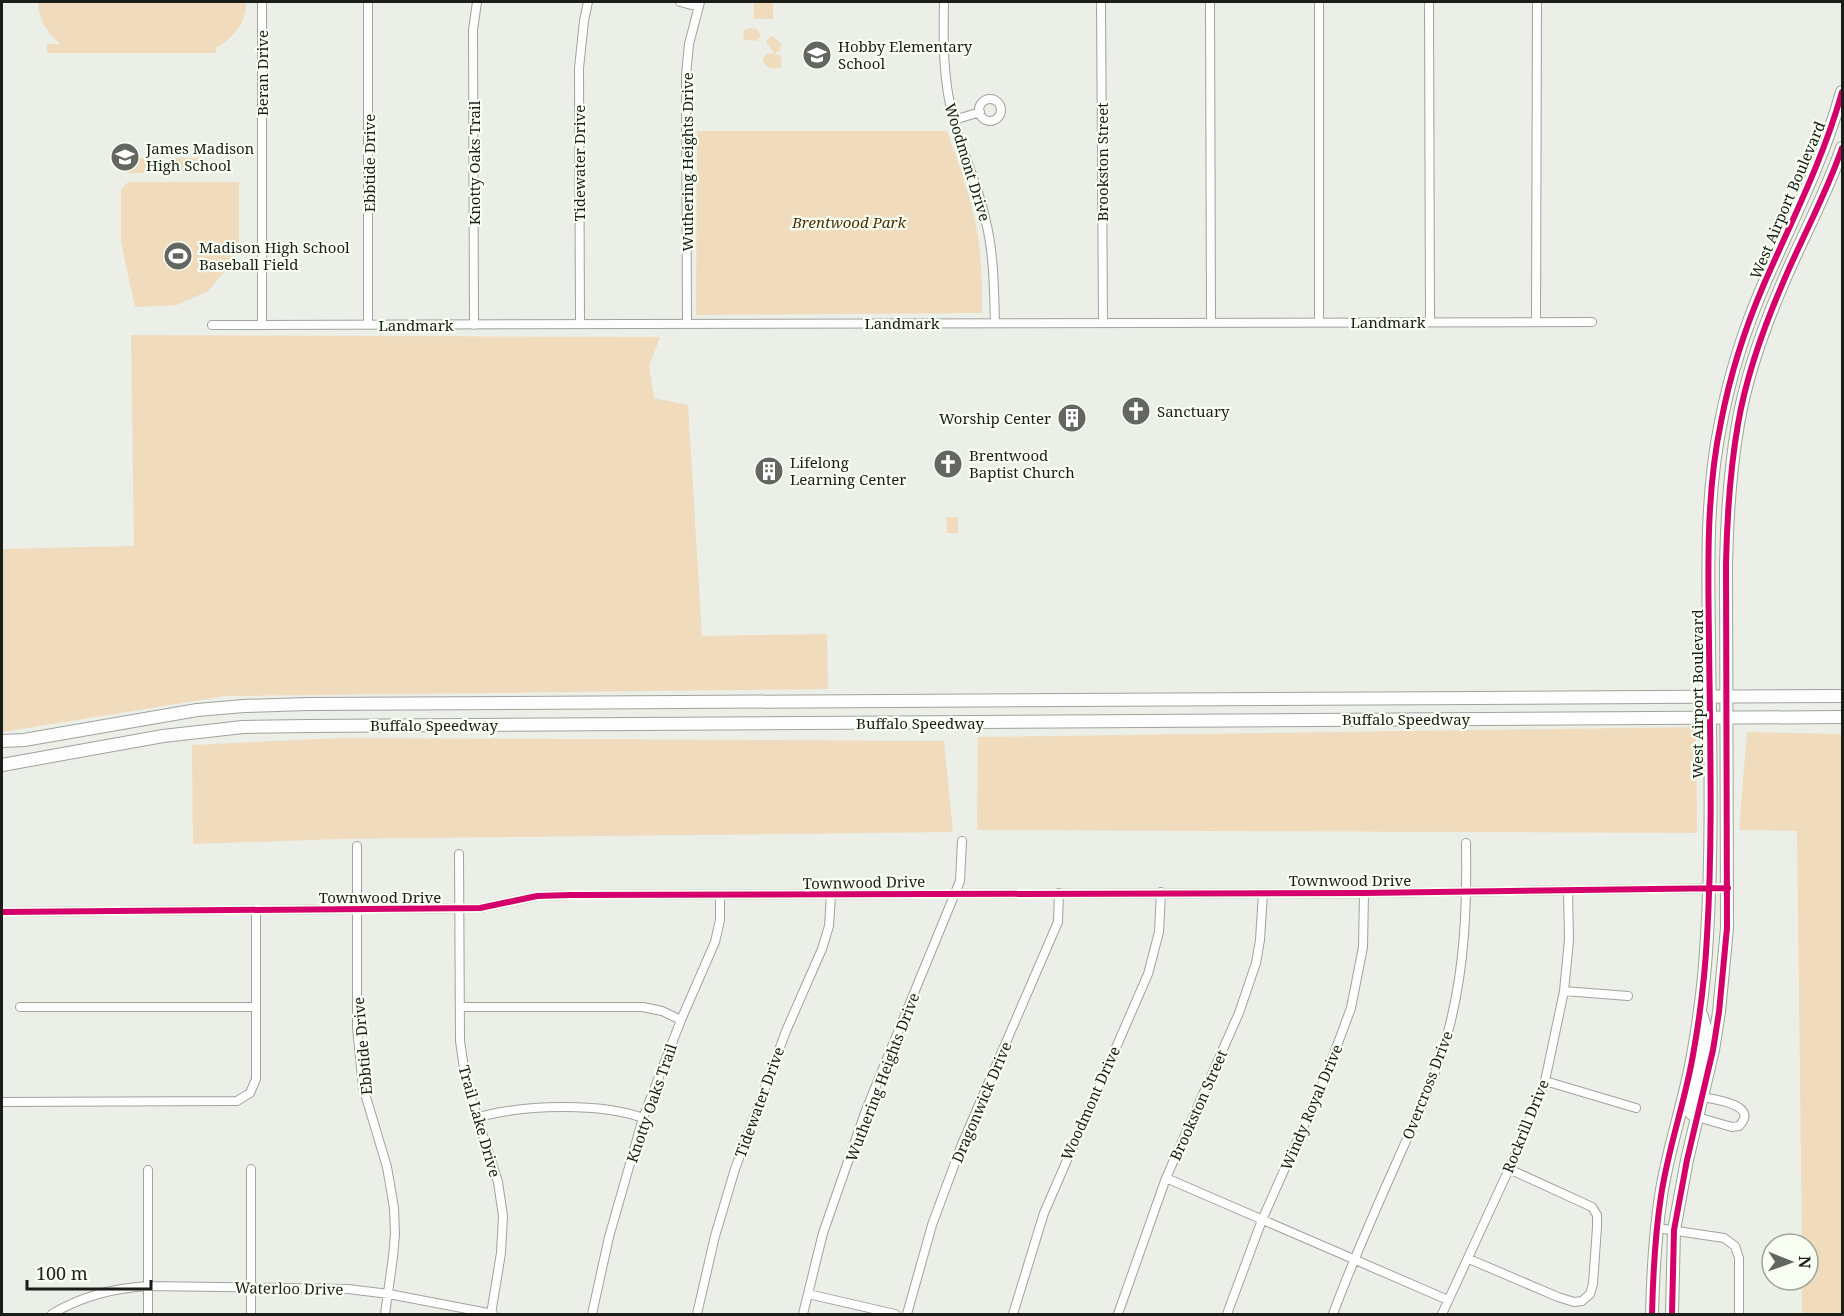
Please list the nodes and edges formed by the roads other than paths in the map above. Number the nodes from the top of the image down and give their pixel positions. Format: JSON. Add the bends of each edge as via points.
{"nodes":[{"id":1,"x":262,"y":2,"type":"edge"},
{"id":2,"x":368,"y":2,"type":"edge"},
{"id":3,"x":477,"y":2,"type":"edge"},
{"id":4,"x":588,"y":2,"type":"edge"},
{"id":5,"x":680,"y":2,"type":"edge"},
{"id":6,"x":944,"y":2,"type":"edge"},
{"id":7,"x":1101,"y":2,"type":"edge"},
{"id":8,"x":1210,"y":2,"type":"edge"},
{"id":9,"x":1319,"y":2,"type":"edge"},
{"id":10,"x":1429,"y":2,"type":"edge"},
{"id":11,"x":1537,"y":2,"type":"edge"},
{"id":12,"x":699,"y":4,"type":"edge"},
{"id":13,"x":1842,"y":92,"type":"edge"},
{"id":14,"x":980,"y":112,"type":"dead end"},
{"id":15,"x":1840,"y":114,"type":"edge"},
{"id":16,"x":954,"y":120,"type":"junction"},
{"id":17,"x":1842,"y":148,"type":"edge"},
{"id":18,"x":1211,"y":322,"type":"junction"},
{"id":19,"x":1319,"y":322,"type":"junction"},
{"id":20,"x":1430,"y":322,"type":"junction"},
{"id":21,"x":1536,"y":322,"type":"junction"},
{"id":22,"x":1592,"y":322,"type":"dead end"},
{"id":23,"x":687,"y":323,"type":"junction"},
{"id":24,"x":995,"y":323,"type":"junction"},
{"id":25,"x":1102,"y":323,"type":"junction"},
{"id":26,"x":1767,"y":323,"type":"junction"},
{"id":27,"x":580,"y":324,"type":"junction"},
{"id":28,"x":1749,"y":324,"type":"junction"},
{"id":29,"x":212,"y":325,"type":"dead end"},
{"id":30,"x":262,"y":325,"type":"junction"},
{"id":31,"x":368,"y":325,"type":"junction"},
{"id":32,"x":474,"y":325,"type":"junction"},
{"id":33,"x":1842,"y":696,"type":"edge"},
{"id":34,"x":1709,"y":697,"type":"junction"},
{"id":35,"x":1727,"y":697,"type":"junction"},
{"id":36,"x":1418,"y":698,"type":"junction"},
{"id":37,"x":1551,"y":698,"type":"junction"},
{"id":38,"x":1149,"y":699,"type":"junction"},
{"id":39,"x":1283,"y":699,"type":"junction"},
{"id":40,"x":881,"y":701,"type":"junction"},
{"id":41,"x":1017,"y":701,"type":"junction"},
{"id":42,"x":475,"y":702,"type":"junction"},
{"id":43,"x":614,"y":702,"type":"junction"},
{"id":44,"x":747,"y":702,"type":"junction"},
{"id":45,"x":308,"y":704,"type":"junction"},
{"id":46,"x":160,"y":715,"type":"junction"},
{"id":47,"x":1842,"y":717,"type":"edge"},
{"id":48,"x":1709,"y":718,"type":"junction"},
{"id":49,"x":1728,"y":718,"type":"junction"},
{"id":50,"x":1418,"y":719,"type":"junction"},
{"id":51,"x":1551,"y":719,"type":"junction"},
{"id":52,"x":1283,"y":720,"type":"junction"},
{"id":53,"x":1017,"y":722,"type":"junction"},
{"id":54,"x":1149,"y":722,"type":"junction"},
{"id":55,"x":881,"y":723,"type":"junction"},
{"id":56,"x":614,"y":724,"type":"junction"},
{"id":57,"x":747,"y":724,"type":"junction"},
{"id":58,"x":475,"y":725,"type":"junction"},
{"id":59,"x":308,"y":726,"type":"junction"},
{"id":60,"x":163,"y":736,"type":"junction"},
{"id":61,"x":24,"y":740,"type":"junction"},
{"id":62,"x":2,"y":741,"type":"edge"},
{"id":63,"x":26,"y":762,"type":"junction"},
{"id":64,"x":2,"y":765,"type":"edge"},
{"id":65,"x":962,"y":841,"type":"dead end"},
{"id":66,"x":1466,"y":843,"type":"dead end"},
{"id":67,"x":357,"y":846,"type":"dead end"},
{"id":68,"x":459,"y":854,"type":"dead end"},
{"id":69,"x":1709,"y":888,"type":"junction"},
{"id":70,"x":1728,"y":888,"type":"junction"},
{"id":71,"x":1568,"y":890,"type":"junction"},
{"id":72,"x":1466,"y":891,"type":"junction"},
{"id":73,"x":1161,"y":892,"type":"junction"},
{"id":74,"x":1364,"y":892,"type":"junction"},
{"id":75,"x":956,"y":893,"type":"junction"},
{"id":76,"x":1059,"y":893,"type":"junction"},
{"id":77,"x":1263,"y":893,"type":"junction"},
{"id":78,"x":831,"y":894,"type":"junction"},
{"id":79,"x":720,"y":896,"type":"junction"},
{"id":80,"x":357,"y":908,"type":"junction"},
{"id":81,"x":256,"y":909,"type":"junction"},
{"id":82,"x":459,"y":909,"type":"junction"},
{"id":83,"x":2,"y":912,"type":"edge"},
{"id":84,"x":1564,"y":991,"type":"junction"},
{"id":85,"x":1628,"y":996,"type":"dead end"},
{"id":86,"x":20,"y":1007,"type":"dead end"},
{"id":87,"x":256,"y":1007,"type":"junction"},
{"id":88,"x":460,"y":1007,"type":"junction"},
{"id":89,"x":1700,"y":1009,"type":"junction"},
{"id":90,"x":681,"y":1020,"type":"junction"},
{"id":91,"x":1545,"y":1081,"type":"junction"},
{"id":92,"x":1702,"y":1096,"type":"junction"},
{"id":93,"x":2,"y":1102,"type":"edge"},
{"id":94,"x":1636,"y":1108,"type":"dead end"},
{"id":95,"x":478,"y":1117,"type":"junction"},
{"id":96,"x":1697,"y":1117,"type":"junction"},
{"id":97,"x":643,"y":1118,"type":"junction"},
{"id":98,"x":251,"y":1169,"type":"dead end"},
{"id":99,"x":1509,"y":1169,"type":"junction"},
{"id":100,"x":148,"y":1170,"type":"dead end"},
{"id":101,"x":1166,"y":1178,"type":"junction"},
{"id":102,"x":1262,"y":1220,"type":"junction"},
{"id":103,"x":1656,"y":1228,"type":"junction"},
{"id":104,"x":1674,"y":1230,"type":"junction"},
{"id":105,"x":1469,"y":1259,"type":"junction"},
{"id":106,"x":1353,"y":1260,"type":"junction"},
{"id":107,"x":148,"y":1286,"type":"junction"},
{"id":108,"x":251,"y":1287,"type":"junction"},
{"id":109,"x":389,"y":1294,"type":"junction"},
{"id":110,"x":808,"y":1294,"type":"junction"},
{"id":111,"x":1448,"y":1300,"type":"junction"},
{"id":112,"x":52,"y":1314,"type":"edge"},
{"id":113,"x":148,"y":1314,"type":"edge"},
{"id":114,"x":251,"y":1314,"type":"edge"},
{"id":115,"x":385,"y":1314,"type":"edge"},
{"id":116,"x":492,"y":1314,"type":"edge"},
{"id":117,"x":592,"y":1314,"type":"edge"},
{"id":118,"x":697,"y":1314,"type":"edge"},
{"id":119,"x":803,"y":1314,"type":"edge"},
{"id":120,"x":895,"y":1314,"type":"edge"},
{"id":121,"x":907,"y":1314,"type":"edge"},
{"id":122,"x":1013,"y":1314,"type":"edge"},
{"id":123,"x":1118,"y":1314,"type":"edge"},
{"id":124,"x":1227,"y":1314,"type":"edge"},
{"id":125,"x":1333,"y":1314,"type":"edge"},
{"id":126,"x":1442,"y":1314,"type":"edge"},
{"id":127,"x":1652,"y":1314,"type":"edge"},
{"id":128,"x":1672,"y":1314,"type":"edge"},
{"id":129,"x":1739,"y":1314,"type":"edge"}],
"edges":[{"from":1,"to":30,"type":"street","name":"Beran Drive"},
{"from":2,"to":31,"type":"street","name":"Ebbtide Drive"},
{"from":3,"to":32,"type":"street","name":"Knotty Oaks Trail","via":[[473,30]]},
{"from":4,"to":27,"type":"street","name":"Tidewater Drive","via":[[579,68]]},
{"from":5,"to":12,"type":"street"},
{"from":6,"to":16,"type":"street","name":"Woodmont Drive","via":[[943,52]]},
{"from":7,"to":25,"type":"street","name":"Brookston Street"},
{"from":8,"to":18,"type":"street"},
{"from":9,"to":19,"type":"street"},
{"from":10,"to":20,"type":"street"},
{"from":11,"to":21,"type":"street"},
{"from":12,"to":23,"type":"street","name":"Wuthering Heights Drive","via":[[686,75]]},
{"from":13,"to":15,"type":"main road","name":"West Airport Boulevard"},
{"from":14,"to":16,"type":"street"},
{"from":15,"to":28,"type":"main road","name":"West Airport Boulevard"},
{"from":16,"to":24,"type":"street","name":"Woodmont Drive","via":[[987,224]]},
{"from":17,"to":26,"type":"main road","name":"West Airport Boulevard"},
{"from":18,"to":19,"type":"street","name":"Landmark"},
{"from":18,"to":25,"type":"street","name":"Landmark"},
{"from":19,"to":20,"type":"street","name":"Landmark"},
{"from":20,"to":21,"type":"street","name":"Landmark"},
{"from":21,"to":22,"type":"street","name":"Landmark"},
{"from":23,"to":24,"type":"street","name":"Landmark"},
{"from":23,"to":27,"type":"street","name":"Landmark"},
{"from":24,"to":25,"type":"street","name":"Landmark"},
{"from":26,"to":28,"type":"main road"},
{"from":26,"to":35,"type":"main road","name":"West Airport Boulevard","via":[[1741,410],[1733,461],[1727,520]]},
{"from":27,"to":32,"type":"street","name":"Landmark"},
{"from":28,"to":34,"type":"main road","name":"West Airport Boulevard","via":[[1720,423],[1714,469],[1708,566]]},
{"from":29,"to":30,"type":"street","name":"Landmark"},
{"from":30,"to":31,"type":"street","name":"Landmark"},
{"from":31,"to":32,"type":"street","name":"Landmark"},
{"from":33,"to":35,"type":"main road","name":"Buffalo Speedway"},
{"from":34,"to":35,"type":"main road","name":"Buffalo Speedway"},
{"from":34,"to":37,"type":"main road","name":"Buffalo Speedway"},
{"from":34,"to":48,"type":"main road","name":"West Airport Boulevard"},
{"from":35,"to":49,"type":"main road","name":"West Airport Boulevard"},
{"from":36,"to":37,"type":"main road","name":"Buffalo Speedway"},
{"from":36,"to":39,"type":"main road","name":"Buffalo Speedway"},
{"from":36,"to":50,"type":"main road"},
{"from":37,"to":51,"type":"main road"},
{"from":38,"to":39,"type":"main road","name":"Buffalo Speedway"},
{"from":38,"to":41,"type":"main road","name":"Buffalo Speedway"},
{"from":38,"to":54,"type":"main road"},
{"from":39,"to":52,"type":"main road"},
{"from":40,"to":41,"type":"main road","name":"Buffalo Speedway"},
{"from":40,"to":44,"type":"main road","name":"Buffalo Speedway"},
{"from":40,"to":55,"type":"main road"},
{"from":41,"to":53,"type":"main road"},
{"from":42,"to":43,"type":"main road","name":"Buffalo Speedway"},
{"from":42,"to":45,"type":"main road","name":"Buffalo Speedway"},
{"from":42,"to":58,"type":"main road"},
{"from":43,"to":44,"type":"main road","name":"Buffalo Speedway"},
{"from":43,"to":56,"type":"main road"},
{"from":44,"to":57,"type":"main road"},
{"from":45,"to":46,"type":"main road","name":"Buffalo Speedway","via":[[222,707]]},
{"from":45,"to":59,"type":"main road"},
{"from":46,"to":60,"type":"main road"},
{"from":46,"to":61,"type":"main road","name":"Buffalo Speedway"},
{"from":47,"to":49,"type":"main road","name":"Buffalo Speedway"},
{"from":48,"to":49,"type":"main road","name":"Buffalo Speedway"},
{"from":48,"to":51,"type":"main road","name":"Buffalo Speedway"},
{"from":48,"to":69,"type":"main road","name":"West Airport Boulevard"},
{"from":49,"to":70,"type":"main road","name":"West Airport Boulevard"},
{"from":50,"to":51,"type":"main road","name":"Buffalo Speedway"},
{"from":50,"to":52,"type":"main road","name":"Buffalo Speedway"},
{"from":52,"to":54,"type":"main road","name":"Buffalo Speedway"},
{"from":53,"to":54,"type":"main road","name":"Buffalo Speedway"},
{"from":53,"to":55,"type":"main road","name":"Buffalo Speedway"},
{"from":55,"to":57,"type":"main road","name":"Buffalo Speedway"},
{"from":56,"to":57,"type":"main road","name":"Buffalo Speedway"},
{"from":56,"to":58,"type":"main road","name":"Buffalo Speedway"},
{"from":58,"to":59,"type":"main road","name":"Buffalo Speedway"},
{"from":59,"to":60,"type":"main road","name":"Buffalo Speedway"},
{"from":60,"to":63,"type":"main road","name":"Buffalo Speedway"},
{"from":61,"to":62,"type":"main road","name":"Buffalo Speedway"},
{"from":61,"to":63,"type":"main road"},
{"from":63,"to":64,"type":"main road","name":"Buffalo Speedway"},
{"from":65,"to":75,"type":"street","name":"Wuthering Heights Drive"},
{"from":66,"to":72,"type":"street","name":"Overcross Drive"},
{"from":67,"to":80,"type":"street","name":"Ebbtide Drive"},
{"from":68,"to":82,"type":"street","name":"Trail Lake Drive"},
{"from":69,"to":70,"type":"street","name":"Townwood Drive"},
{"from":69,"to":71,"type":"street","name":"Townwood Drive"},
{"from":69,"to":89,"type":"main road","name":"West Airport Boulevard"},
{"from":70,"to":92,"type":"main road","name":"West Airport Boulevard","via":[[1719,1012]]},
{"from":71,"to":72,"type":"street","name":"Townwood Drive"},
{"from":71,"to":84,"type":"street","name":"Rockrill Drive"},
{"from":72,"to":74,"type":"street","name":"Townwood Drive"},
{"from":72,"to":106,"type":"street","name":"Overcross Drive","via":[[1458,991],[1438,1063]]},
{"from":73,"to":76,"type":"street","name":"Townwood Drive"},
{"from":73,"to":77,"type":"street","name":"Townwood Drive"},
{"from":73,"to":122,"type":"street","name":"Woodmont Drive","via":[[1159,932],[1148,974],[1048,1203]]},
{"from":74,"to":77,"type":"street","name":"Townwood Drive"},
{"from":74,"to":102,"type":"street","name":"Windy Royal Drive","via":[[1363,947],[1351,1008],[1325,1078]]},
{"from":75,"to":76,"type":"street","name":"Townwood Drive"},
{"from":75,"to":78,"type":"street","name":"Townwood Drive"},
{"from":75,"to":110,"type":"street","name":"Wuthering Heights Drive","via":[[866,1110],[823,1233]]},
{"from":76,"to":121,"type":"street","name":"Dragonwick Drive","via":[[1058,922],[962,1144],[932,1225]]},
{"from":77,"to":101,"type":"street","name":"Brookston Street","via":[[1260,940],[1249,986]]},
{"from":78,"to":79,"type":"street","name":"Townwood Drive"},
{"from":78,"to":118,"type":"street","name":"Tidewater Drive","via":[[829,926],[822,949],[778,1050],[735,1169]]},
{"from":79,"to":82,"type":"street","name":"Townwood Drive","via":[[537,896],[496,906]]},
{"from":79,"to":90,"type":"street","name":"Knotty Oaks Trail","via":[[716,942]]},
{"from":80,"to":81,"type":"street","name":"Townwood Drive"},
{"from":80,"to":82,"type":"street","name":"Townwood Drive"},
{"from":80,"to":109,"type":"street","name":"Ebbtide Drive","via":[[357,1028],[363,1088],[387,1167],[394,1208]]},
{"from":81,"to":83,"type":"street","name":"Townwood Drive"},
{"from":81,"to":87,"type":"street"},
{"from":82,"to":88,"type":"street","name":"Trail Lake Drive"},
{"from":84,"to":85,"type":"street"},
{"from":84,"to":91,"type":"street","name":"Rockrill Drive"},
{"from":86,"to":87,"type":"street"},
{"from":87,"to":93,"type":"street","via":[[256,1079],[250,1093],[237,1101]]},
{"from":88,"to":90,"type":"street","via":[[643,1007]]},
{"from":88,"to":95,"type":"street","name":"Trail Lake Drive","via":[[466,1082]]},
{"from":89,"to":96,"type":"main road","via":[[1706,1032],[1689,1107]]},
{"from":89,"to":103,"type":"main road","name":"West Airport Boulevard"},
{"from":90,"to":97,"type":"street","name":"Knotty Oaks Trail"},
{"from":91,"to":94,"type":"street"},
{"from":91,"to":99,"type":"street","name":"Rockrill Drive"},
{"from":92,"to":96,"type":"main road","name":"West Airport Boulevard"},
{"from":92,"to":96,"type":"street","via":[[1737,1105],[1744,1116],[1739,1126],[1732,1127]]},
{"from":95,"to":97,"type":"street","via":[[501,1111],[566,1108],[617,1110]]},
{"from":95,"to":116,"type":"street","name":"Trail Lake Drive","via":[[498,1182],[503,1216]]},
{"from":96,"to":104,"type":"main road","name":"West Airport Boulevard"},
{"from":97,"to":117,"type":"street","name":"Knotty Oaks Trail"},
{"from":98,"to":108,"type":"street"},
{"from":99,"to":105,"type":"street","name":"Rockrill Drive"},
{"from":99,"to":105,"type":"street","via":[[1592,1207],[1597,1215],[1590,1294],[1582,1301],[1558,1298]]},
{"from":100,"to":107,"type":"street"},
{"from":101,"to":102,"type":"street"},
{"from":101,"to":123,"type":"street","name":"Brookston Street"},
{"from":102,"to":106,"type":"street"},
{"from":102,"to":124,"type":"street","name":"Windy Royal Drive"},
{"from":103,"to":104,"type":"street"},
{"from":103,"to":127,"type":"main road","name":"West Airport Boulevard"},
{"from":104,"to":128,"type":"main road","name":"West Airport Boulevard"},
{"from":104,"to":129,"type":"street","via":[[1724,1238],[1735,1246],[1739,1258]]},
{"from":105,"to":111,"type":"street","name":"Rockrill Drive"},
{"from":106,"to":111,"type":"street"},
{"from":106,"to":125,"type":"street","name":"Overcross Drive"},
{"from":107,"to":108,"type":"street","name":"Waterloo Drive"},
{"from":107,"to":112,"type":"street","name":"Waterloo Drive","via":[[91,1295]]},
{"from":107,"to":113,"type":"street"},
{"from":108,"to":109,"type":"street","name":"Waterloo Drive"},
{"from":108,"to":114,"type":"street"},
{"from":109,"to":115,"type":"street","name":"Ebbtide Drive"},
{"from":109,"to":116,"type":"street","name":"Waterloo Drive"},
{"from":110,"to":119,"type":"street","name":"Wuthering Heights Drive"},
{"from":110,"to":120,"type":"street"},
{"from":111,"to":126,"type":"street","name":"Rockrill Drive"}]}
